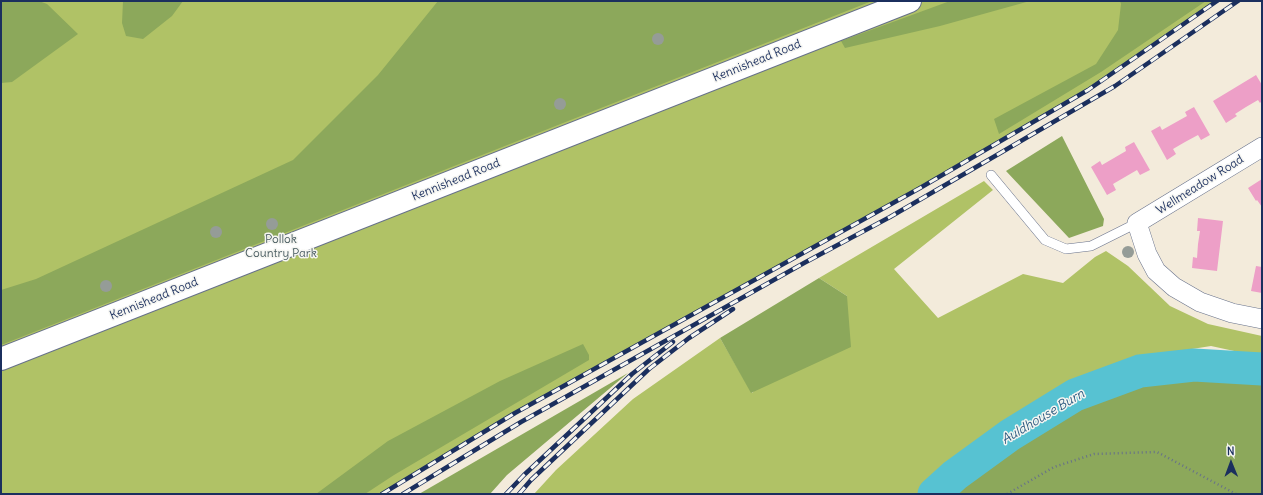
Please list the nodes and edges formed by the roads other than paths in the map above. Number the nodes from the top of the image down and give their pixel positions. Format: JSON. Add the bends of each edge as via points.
{"nodes":[{"id":1,"x":910,"y":1,"type":"edge"},
{"id":2,"x":1262,"y":147,"type":"edge"},
{"id":3,"x":991,"y":176,"type":"dead end"},
{"id":4,"x":1137,"y":224,"type":"junction"},
{"id":5,"x":1262,"y":319,"type":"edge"},
{"id":6,"x":1,"y":359,"type":"edge"}],
"edges":[{"from":1,"to":6,"type":"street","name":"Kennishead Road"},
{"from":2,"to":4,"type":"street","name":"Wellmeadow Road"},
{"from":3,"to":4,"type":"lane","via":[[1045,240],[1066,249],[1091,246]]},
{"from":4,"to":5,"type":"street","via":[[1156,271],[1174,287],[1200,302],[1232,313]]}]}
